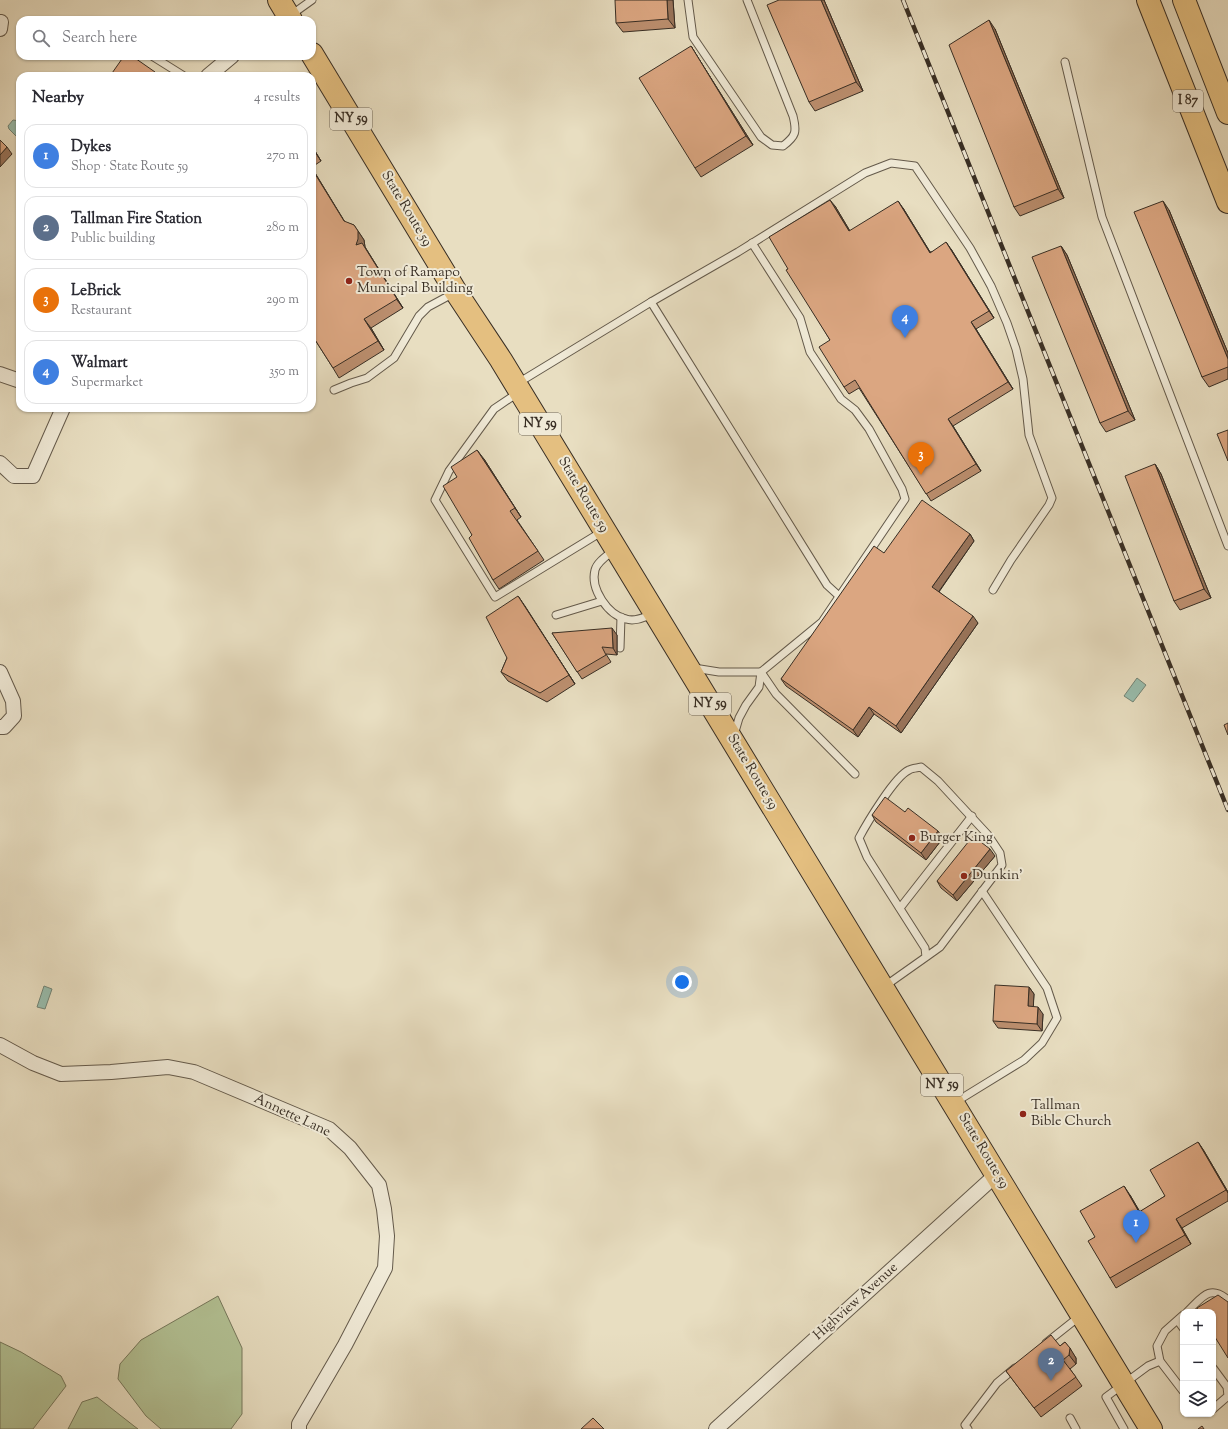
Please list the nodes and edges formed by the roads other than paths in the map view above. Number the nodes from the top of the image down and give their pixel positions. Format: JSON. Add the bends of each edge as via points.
{"nodes":[{"id":1,"x":312,"y":0,"type":"edge"},
{"id":2,"x":688,"y":0,"type":"edge"},
{"id":3,"x":747,"y":0,"type":"edge"},
{"id":4,"x":1140,"y":0,"type":"edge"},
{"id":5,"x":1148,"y":0,"type":"edge"},
{"id":6,"x":1184,"y":0,"type":"edge"},
{"id":7,"x":1196,"y":0,"type":"edge"},
{"id":8,"x":286,"y":14,"type":"edge"},
{"id":9,"x":158,"y":60,"type":"edge"},
{"id":10,"x":227,"y":60,"type":"edge"},
{"id":11,"x":316,"y":60,"type":"edge"},
{"id":12,"x":1065,"y":62,"type":"dead end"},
{"id":13,"x":178,"y":72,"type":"edge"},
{"id":14,"x":213,"y":72,"type":"edge"},
{"id":15,"x":1228,"y":101,"type":"edge"},
{"id":16,"x":1228,"y":113,"type":"edge"},
{"id":17,"x":1218,"y":176,"type":"junction"},
{"id":18,"x":1228,"y":202,"type":"edge"},
{"id":19,"x":752,"y":243,"type":"junction"},
{"id":20,"x":456,"y":292,"type":"junction"},
{"id":21,"x":651,"y":302,"type":"junction"},
{"id":22,"x":0,"y":374,"type":"edge"},
{"id":23,"x":16,"y":380,"type":"edge"},
{"id":24,"x":518,"y":388,"type":"junction"},
{"id":25,"x":334,"y":390,"type":"dead end"},
{"id":26,"x":60,"y":412,"type":"edge"},
{"id":27,"x":0,"y":463,"type":"edge"},
{"id":28,"x":604,"y":530,"type":"junction"},
{"id":29,"x":1228,"y":546,"type":"edge"},
{"id":30,"x":616,"y":549,"type":"junction"},
{"id":31,"x":993,"y":590,"type":"dead end"},
{"id":32,"x":838,"y":596,"type":"junction"},
{"id":33,"x":602,"y":601,"type":"junction"},
{"id":34,"x":655,"y":614,"type":"junction"},
{"id":35,"x":556,"y":615,"type":"dead end"},
{"id":36,"x":621,"y":617,"type":"junction"},
{"id":37,"x":620,"y":648,"type":"dead end"},
{"id":38,"x":688,"y":666,"type":"junction"},
{"id":39,"x":761,"y":672,"type":"junction"},
{"id":40,"x":1,"y":675,"type":"edge"},
{"id":41,"x":0,"y":727,"type":"edge"},
{"id":42,"x":733,"y":741,"type":"junction"},
{"id":43,"x":855,"y":774,"type":"dead end"},
{"id":44,"x":972,"y":816,"type":"junction"},
{"id":45,"x":982,"y":891,"type":"junction"},
{"id":46,"x":900,"y":908,"type":"junction"},
{"id":47,"x":926,"y":957,"type":"junction"},
{"id":48,"x":883,"y":988,"type":"junction"},
{"id":49,"x":0,"y":1046,"type":"edge"},
{"id":50,"x":954,"y":1103,"type":"junction"},
{"id":51,"x":997,"y":1174,"type":"junction"},
{"id":52,"x":1228,"y":1300,"type":"edge"},
{"id":53,"x":1190,"y":1309,"type":"edge"},
{"id":54,"x":1082,"y":1314,"type":"junction"},
{"id":55,"x":1180,"y":1318,"type":"edge"},
{"id":56,"x":1039,"y":1348,"type":"edge"},
{"id":57,"x":1160,"y":1361,"type":"junction"},
{"id":58,"x":1021,"y":1363,"type":"edge"},
{"id":59,"x":1216,"y":1372,"type":"edge"},
{"id":60,"x":1124,"y":1385,"type":"junction"},
{"id":61,"x":1180,"y":1387,"type":"edge"},
{"id":62,"x":1216,"y":1406,"type":"edge"},
{"id":63,"x":1070,"y":1418,"type":"dead end"},
{"id":64,"x":299,"y":1429,"type":"edge"},
{"id":65,"x":716,"y":1429,"type":"edge"},
{"id":66,"x":968,"y":1429,"type":"edge"},
{"id":67,"x":1076,"y":1429,"type":"edge"},
{"id":68,"x":1124,"y":1429,"type":"edge"},
{"id":69,"x":1151,"y":1429,"type":"edge"}],
"edges":[{"from":1,"to":8,"type":"lane"},
{"from":2,"to":3,"type":"lane","via":[[693,37],[761,137],[772,145],[783,146],[793,138],[796,127]]},
{"from":4,"to":17,"type":"main road"},
{"from":5,"to":17,"type":"main road","number":"I 87"},
{"from":6,"to":16,"type":"main road","number":"I 87"},
{"from":7,"to":15,"type":"main road"},
{"from":9,"to":13,"type":"lane"},
{"from":10,"to":14,"type":"street"},
{"from":11,"to":20,"type":"main road","name":"State Route 59","number":"NY 59"},
{"from":12,"to":29,"type":"lane","via":[[1102,217]]},
{"from":17,"to":18,"type":"main road","number":"I 87"},
{"from":19,"to":21,"type":"lane"},
{"from":19,"to":31,"type":"lane","via":[[865,173],[891,163],[915,166],[970,248],[991,286],[1007,323],[1023,379],[1029,435],[1052,498]]},
{"from":19,"to":32,"type":"lane","via":[[800,318],[810,352],[841,399],[855,410],[869,429],[905,499]]},
{"from":20,"to":24,"type":"main road","name":"State Route 59","number":"NY 59"},
{"from":20,"to":25,"type":"lane","via":[[428,307],[419,316],[394,358],[367,378]]},
{"from":21,"to":24,"type":"lane"},
{"from":21,"to":32,"type":"lane","via":[[827,584]]},
{"from":22,"to":23,"type":"street"},
{"from":24,"to":28,"type":"main road","name":"State Route 59","number":"NY 59"},
{"from":24,"to":28,"type":"lane","via":[[494,409],[449,471],[435,500],[495,597]]},
{"from":26,"to":27,"type":"street","via":[[33,476],[14,476]]},
{"from":28,"to":30,"type":"main road","name":"State Route 59","number":"NY 59"},
{"from":30,"to":33,"type":"lane","via":[[601,561],[595,570],[594,582]]},
{"from":30,"to":34,"type":"main road","name":"State Route 59","number":"NY 59"},
{"from":32,"to":39,"type":"lane","via":[[822,622]]},
{"from":33,"to":35,"type":"lane"},
{"from":33,"to":36,"type":"lane"},
{"from":34,"to":36,"type":"lane","via":[[627,620]]},
{"from":34,"to":38,"type":"main road","name":"State Route 59","number":"NY 59"},
{"from":36,"to":37,"type":"lane"},
{"from":38,"to":39,"type":"lane","via":[[719,672]]},
{"from":38,"to":42,"type":"main road","name":"State Route 59","number":"NY 59"},
{"from":39,"to":42,"type":"lane","via":[[759,687],[739,718]]},
{"from":39,"to":43,"type":"lane","via":[[776,694]]},
{"from":40,"to":41,"type":"street","via":[[13,701],[14,716],[4,727]]},
{"from":42,"to":48,"type":"main road","name":"State Route 59","number":"NY 59"},
{"from":44,"to":45,"type":"lane","via":[[1000,853],[1002,865]]},
{"from":44,"to":46,"type":"lane"},
{"from":44,"to":46,"type":"lane","via":[[921,767],[909,769],[898,778],[859,838],[867,857]]},
{"from":45,"to":47,"type":"lane","via":[[940,947]]},
{"from":45,"to":50,"type":"lane","via":[[1047,988],[1057,1018],[1042,1043],[1024,1060]]},
{"from":46,"to":47,"type":"lane","via":[[925,948]]},
{"from":47,"to":48,"type":"lane"},
{"from":48,"to":50,"type":"main road","name":"State Route 59","number":"NY 59"},
{"from":49,"to":64,"type":"street","name":"Annette Lane","via":[[61,1074],[168,1067],[194,1072],[328,1129],[350,1148],[379,1185],[387,1229],[384,1268],[345,1345],[299,1424]]},
{"from":50,"to":51,"type":"main road","name":"State Route 59","number":"NY 59"},
{"from":51,"to":54,"type":"main road","name":"State Route 59","number":"NY 59"},
{"from":51,"to":65,"type":"street","name":"Highview Avenue"},
{"from":52,"to":53,"type":"lane","via":[[1221,1294],[1208,1293]]},
{"from":54,"to":56,"type":"lane"},
{"from":54,"to":60,"type":"main road","name":"State Route 59","number":"NY 59"},
{"from":55,"to":57,"type":"lane","via":[[1165,1331],[1157,1346]]},
{"from":57,"to":60,"type":"lane","via":[[1148,1366]]},
{"from":57,"to":61,"type":"lane"},
{"from":58,"to":66,"type":"lane","via":[[997,1383],[965,1425]]},
{"from":59,"to":62,"type":"lane","via":[[1227,1387],[1228,1396]]},
{"from":60,"to":68,"type":"lane","via":[[1106,1397]]},
{"from":60,"to":69,"type":"main road","name":"State Route 59","number":"NY 59"},
{"from":63,"to":67,"type":"lane"}]}
